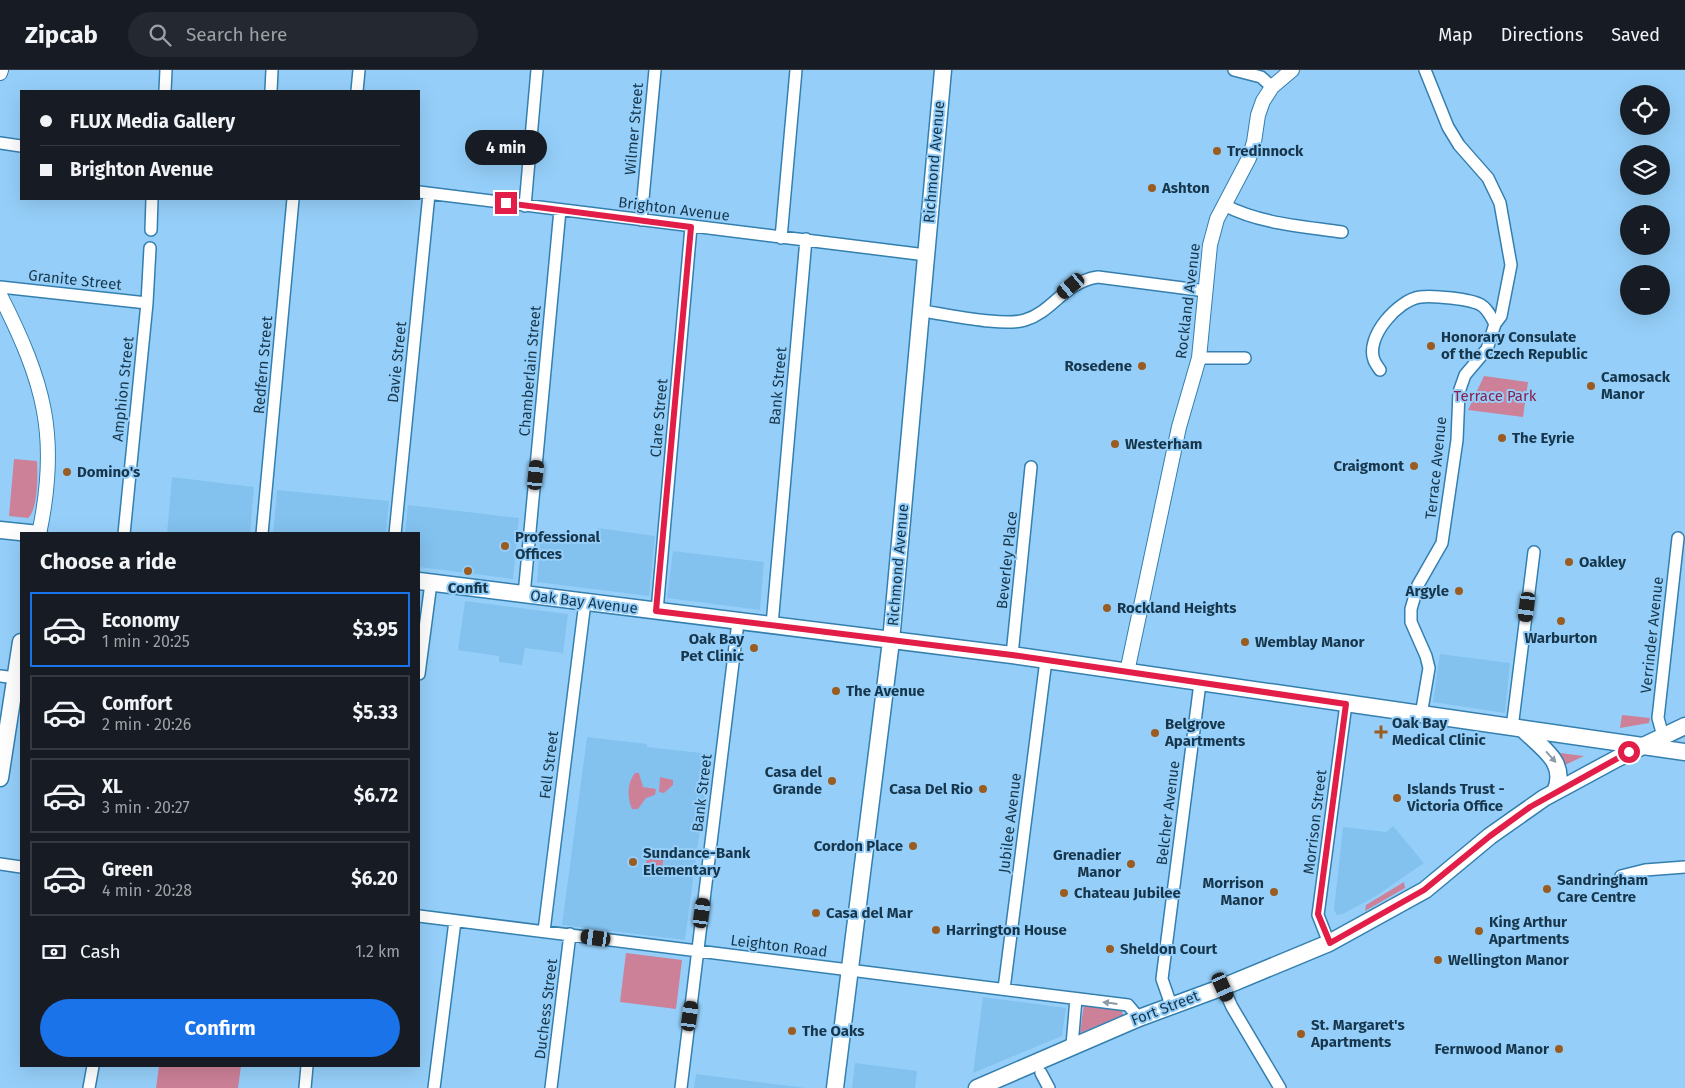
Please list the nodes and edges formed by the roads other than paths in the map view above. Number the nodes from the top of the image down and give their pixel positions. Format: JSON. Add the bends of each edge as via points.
{"nodes":[{"id":1,"x":166,"y":70,"type":"edge"},
{"id":2,"x":272,"y":70,"type":"edge"},
{"id":3,"x":359,"y":70,"type":"edge"},
{"id":4,"x":537,"y":70,"type":"edge"},
{"id":5,"x":654,"y":70,"type":"edge"},
{"id":6,"x":796,"y":70,"type":"edge"},
{"id":7,"x":943,"y":70,"type":"edge"},
{"id":8,"x":1234,"y":70,"type":"edge"},
{"id":9,"x":1292,"y":70,"type":"edge"},
{"id":10,"x":1425,"y":70,"type":"edge"},
{"id":11,"x":1272,"y":87,"type":"junction"},
{"id":12,"x":165,"y":90,"type":"edge"},
{"id":13,"x":270,"y":90,"type":"edge"},
{"id":14,"x":357,"y":90,"type":"edge"},
{"id":15,"x":0,"y":143,"type":"edge"},
{"id":16,"x":20,"y":146,"type":"edge"},
{"id":17,"x":424,"y":193,"type":"edge"},
{"id":18,"x":152,"y":200,"type":"edge"},
{"id":19,"x":293,"y":200,"type":"edge"},
{"id":20,"x":1224,"y":204,"type":"junction"},
{"id":21,"x":525,"y":206,"type":"junction"},
{"id":22,"x":560,"y":210,"type":"junction"},
{"id":23,"x":641,"y":220,"type":"junction"},
{"id":24,"x":691,"y":227,"type":"junction"},
{"id":25,"x":151,"y":230,"type":"dead end"},
{"id":26,"x":1342,"y":232,"type":"dead end"},
{"id":27,"x":781,"y":238,"type":"junction"},
{"id":28,"x":806,"y":240,"type":"junction"},
{"id":29,"x":150,"y":248,"type":"dead end"},
{"id":30,"x":926,"y":254,"type":"junction"},
{"id":31,"x":0,"y":287,"type":"edge"},
{"id":32,"x":1206,"y":291,"type":"junction"},
{"id":33,"x":1,"y":300,"type":"edge"},
{"id":34,"x":147,"y":303,"type":"junction"},
{"id":35,"x":921,"y":311,"type":"junction"},
{"id":36,"x":1495,"y":324,"type":"junction"},
{"id":37,"x":1199,"y":358,"type":"junction"},
{"id":38,"x":1245,"y":358,"type":"dead end"},
{"id":39,"x":1380,"y":370,"type":"dead end"},
{"id":40,"x":1031,"y":467,"type":"dead end"},
{"id":41,"x":0,"y":530,"type":"edge"},
{"id":42,"x":20,"y":532,"type":"edge"},
{"id":43,"x":39,"y":532,"type":"edge"},
{"id":44,"x":124,"y":532,"type":"edge"},
{"id":45,"x":262,"y":532,"type":"edge"},
{"id":46,"x":396,"y":532,"type":"edge"},
{"id":47,"x":1678,"y":538,"type":"dead end"},
{"id":48,"x":1534,"y":552,"type":"dead end"},
{"id":49,"x":425,"y":582,"type":"edge"},
{"id":50,"x":524,"y":595,"type":"junction"},
{"id":51,"x":585,"y":602,"type":"junction"},
{"id":52,"x":656,"y":611,"type":"junction"},
{"id":53,"x":738,"y":622,"type":"junction"},
{"id":54,"x":772,"y":625,"type":"junction"},
{"id":55,"x":891,"y":641,"type":"junction"},
{"id":56,"x":20,"y":645,"type":"edge"},
{"id":57,"x":1012,"y":655,"type":"junction"},
{"id":58,"x":420,"y":659,"type":"edge"},
{"id":59,"x":1046,"y":660,"type":"junction"},
{"id":60,"x":1127,"y":672,"type":"junction"},
{"id":61,"x":8,"y":677,"type":"edge"},
{"id":62,"x":1200,"y":682,"type":"junction"},
{"id":63,"x":1346,"y":704,"type":"junction"},
{"id":64,"x":1421,"y":714,"type":"junction"},
{"id":65,"x":1685,"y":726,"type":"edge"},
{"id":66,"x":1518,"y":729,"type":"junction"},
{"id":67,"x":1663,"y":736,"type":"junction"},
{"id":68,"x":1640,"y":747,"type":"junction"},
{"id":69,"x":1685,"y":752,"type":"edge"},
{"id":70,"x":0,"y":778,"type":"edge"},
{"id":71,"x":1555,"y":792,"type":"junction"},
{"id":72,"x":0,"y":864,"type":"edge"},
{"id":73,"x":20,"y":867,"type":"edge"},
{"id":74,"x":1685,"y":867,"type":"edge"},
{"id":75,"x":1621,"y":876,"type":"dead end"},
{"id":76,"x":420,"y":916,"type":"edge"},
{"id":77,"x":455,"y":921,"type":"junction"},
{"id":78,"x":544,"y":931,"type":"junction"},
{"id":79,"x":570,"y":934,"type":"junction"},
{"id":80,"x":1330,"y":943,"type":"junction"},
{"id":81,"x":697,"y":951,"type":"junction"},
{"id":82,"x":850,"y":970,"type":"junction"},
{"id":83,"x":1223,"y":987,"type":"junction"},
{"id":84,"x":1004,"y":989,"type":"junction"},
{"id":85,"x":1076,"y":999,"type":"junction"},
{"id":86,"x":1171,"y":1005,"type":"junction"},
{"id":87,"x":1139,"y":1018,"type":"junction"},
{"id":88,"x":1072,"y":1045,"type":"junction"},
{"id":89,"x":93,"y":1067,"type":"edge"},
{"id":90,"x":308,"y":1067,"type":"edge"},
{"id":91,"x":1040,"y":1073,"type":"dead end"},
{"id":92,"x":89,"y":1088,"type":"edge"},
{"id":93,"x":305,"y":1088,"type":"edge"},
{"id":94,"x":434,"y":1088,"type":"edge"},
{"id":95,"x":551,"y":1088,"type":"edge"},
{"id":96,"x":681,"y":1088,"type":"edge"},
{"id":97,"x":835,"y":1088,"type":"edge"},
{"id":98,"x":977,"y":1088,"type":"edge"},
{"id":99,"x":1050,"y":1088,"type":"edge"},
{"id":100,"x":1280,"y":1088,"type":"edge"}],
"edges":[{"from":1,"to":12,"type":"street"},
{"from":2,"to":13,"type":"street"},
{"from":3,"to":14,"type":"street"},
{"from":4,"to":21,"type":"street"},
{"from":5,"to":23,"type":"street","name":"Wilmer Street"},
{"from":6,"to":27,"type":"street"},
{"from":7,"to":30,"type":"main road","name":"Richmond Avenue"},
{"from":8,"to":11,"type":"street","via":[[1261,77]]},
{"from":9,"to":11,"type":"street","name":"Rockland Avenue"},
{"from":10,"to":36,"type":"street","name":"Terrace Avenue","via":[[1448,127],[1488,178],[1500,203],[1511,266],[1502,316]]},
{"from":11,"to":20,"type":"street","name":"Rockland Avenue","via":[[1258,115],[1249,158]]},
{"from":15,"to":16,"type":"street"},
{"from":17,"to":21,"type":"street","name":"Brighton Avenue"},
{"from":17,"to":46,"type":"street","name":"Davie Street"},
{"from":18,"to":25,"type":"street"},
{"from":19,"to":45,"type":"street","name":"Redfern Street"},
{"from":20,"to":26,"type":"street","via":[[1245,216],[1268,222]]},
{"from":20,"to":32,"type":"street","name":"Rockland Avenue","via":[[1210,245]]},
{"from":21,"to":22,"type":"street","name":"Brighton Avenue"},
{"from":22,"to":23,"type":"street","name":"Brighton Avenue"},
{"from":22,"to":50,"type":"street","name":"Chamberlain Street"},
{"from":23,"to":24,"type":"street","name":"Brighton Avenue"},
{"from":24,"to":27,"type":"street","name":"Brighton Avenue"},
{"from":24,"to":52,"type":"street","name":"Clare Street"},
{"from":27,"to":28,"type":"street","name":"Brighton Avenue"},
{"from":28,"to":30,"type":"street","name":"Brighton Avenue"},
{"from":28,"to":54,"type":"street","name":"Bank Street"},
{"from":29,"to":34,"type":"street","name":"Amphion Street"},
{"from":30,"to":35,"type":"main road","name":"Richmond Avenue"},
{"from":31,"to":34,"type":"street","name":"Granite Street"},
{"from":32,"to":35,"type":"street","via":[[1098,277],[1084,279],[1071,286],[1041,312],[1026,320],[1007,322]]},
{"from":32,"to":37,"type":"street","name":"Rockland Avenue"},
{"from":33,"to":43,"type":"street","via":[[37,379],[45,410],[49,462]]},
{"from":34,"to":44,"type":"street","name":"Amphion Street"},
{"from":35,"to":55,"type":"main road","name":"Richmond Avenue"},
{"from":36,"to":39,"type":"street","via":[[1481,305],[1420,297],[1400,305],[1388,315],[1380,329],[1373,347],[1373,359]]},
{"from":36,"to":64,"type":"street","name":"Terrace Avenue","via":[[1487,349],[1465,375],[1459,392],[1457,440],[1442,543],[1418,584],[1411,608],[1411,622],[1428,668]]},
{"from":37,"to":38,"type":"street"},
{"from":37,"to":60,"type":"street","name":"Rockland Avenue","via":[[1179,427]]},
{"from":40,"to":57,"type":"street","name":"Beverley Place"},
{"from":41,"to":42,"type":"main road"},
{"from":47,"to":67,"type":"street","name":"Verrinder Avenue","via":[[1658,718]]},
{"from":48,"to":66,"type":"street"},
{"from":49,"to":50,"type":"main road","name":"Oak Bay Avenue"},
{"from":49,"to":58,"type":"street"},
{"from":50,"to":51,"type":"main road","name":"Oak Bay Avenue"},
{"from":51,"to":52,"type":"main road","name":"Oak Bay Avenue"},
{"from":51,"to":78,"type":"street","name":"Fell Street"},
{"from":52,"to":53,"type":"main road","name":"Oak Bay Avenue"},
{"from":53,"to":54,"type":"main road","name":"Oak Bay Avenue"},
{"from":53,"to":81,"type":"street","name":"Bank Street"},
{"from":54,"to":55,"type":"main road","name":"Oak Bay Avenue"},
{"from":55,"to":57,"type":"main road","name":"Oak Bay Avenue"},
{"from":55,"to":82,"type":"main road","name":"Richmond Avenue"},
{"from":56,"to":61,"type":"main road"},
{"from":57,"to":59,"type":"main road","name":"Oak Bay Avenue"},
{"from":59,"to":60,"type":"main road","name":"Oak Bay Avenue"},
{"from":59,"to":84,"type":"street","name":"Jubilee Avenue"},
{"from":60,"to":62,"type":"main road","name":"Oak Bay Avenue"},
{"from":61,"to":70,"type":"main road"},
{"from":62,"to":63,"type":"main road","name":"Oak Bay Avenue"},
{"from":62,"to":86,"type":"street","name":"Belcher Avenue","via":[[1162,979]]},
{"from":63,"to":64,"type":"main road","name":"Oak Bay Avenue"},
{"from":63,"to":80,"type":"street","name":"Morrison Street","via":[[1318,914]]},
{"from":64,"to":66,"type":"main road","name":"Oak Bay Avenue"},
{"from":65,"to":67,"type":"main road","name":"Fort Street"},
{"from":66,"to":68,"type":"main road","name":"Oak Bay Avenue"},
{"from":66,"to":71,"type":"main road","one_way":true,"via":[[1556,762],[1559,782]]},
{"from":67,"to":68,"type":"main road","name":"Fort Street"},
{"from":68,"to":69,"type":"main road","name":"Oak Bay Avenue"},
{"from":68,"to":71,"type":"main road","name":"Fort Street"},
{"from":71,"to":80,"type":"main road","name":"Fort Street","via":[[1490,836],[1424,890]]},
{"from":72,"to":73,"type":"street"},
{"from":74,"to":75,"type":"street","via":[[1644,870]]},
{"from":76,"to":77,"type":"street","name":"Leighton Road"},
{"from":77,"to":78,"type":"street","name":"Leighton Road"},
{"from":77,"to":94,"type":"street"},
{"from":78,"to":79,"type":"street","name":"Leighton Road"},
{"from":79,"to":81,"type":"street","name":"Leighton Road"},
{"from":79,"to":95,"type":"street","name":"Duchess Street"},
{"from":80,"to":83,"type":"main road","name":"Fort Street"},
{"from":81,"to":82,"type":"street","name":"Leighton Road"},
{"from":81,"to":96,"type":"street","name":"Bank Street"},
{"from":82,"to":84,"type":"street","name":"Leighton Road"},
{"from":82,"to":97,"type":"main road","name":"Richmond Avenue"},
{"from":83,"to":86,"type":"main road","name":"Fort Street"},
{"from":83,"to":100,"type":"street"},
{"from":84,"to":85,"type":"street","name":"Leighton Road"},
{"from":87,"to":85,"type":"street","name":"Leighton Road","one_way":true,"via":[[1128,1005]]},
{"from":85,"to":88,"type":"street"},
{"from":86,"to":87,"type":"main road","name":"Fort Street"},
{"from":87,"to":88,"type":"main road","name":"Fort Street"},
{"from":88,"to":98,"type":"main road","name":"Fort Street"},
{"from":89,"to":92,"type":"street"},
{"from":90,"to":93,"type":"street"},
{"from":91,"to":99,"type":"street"}]}
